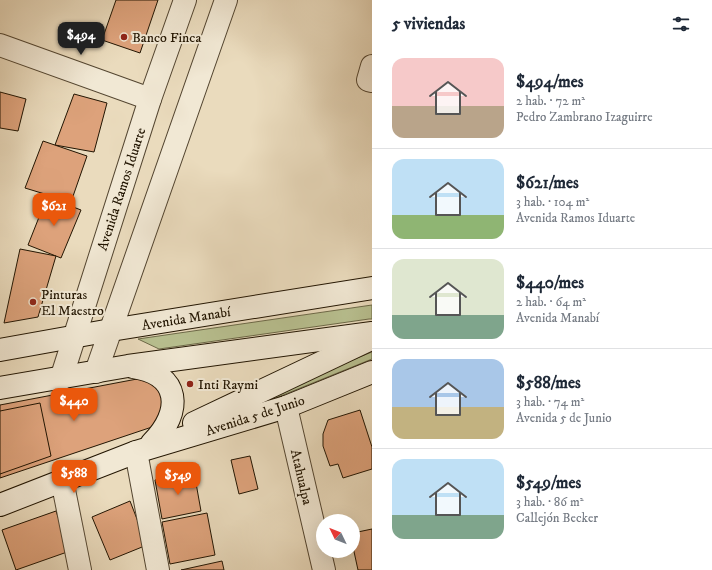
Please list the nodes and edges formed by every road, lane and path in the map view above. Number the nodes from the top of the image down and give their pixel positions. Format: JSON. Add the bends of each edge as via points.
{"nodes":[{"id":1,"x":184,"y":0,"type":"edge"},
{"id":2,"x":226,"y":0,"type":"edge"},
{"id":3,"x":0,"y":45,"type":"edge"},
{"id":4,"x":372,"y":66,"type":"edge"},
{"id":5,"x":372,"y":80,"type":"edge"},
{"id":6,"x":150,"y":99,"type":"junction"},
{"id":7,"x":372,"y":288,"type":"edge"},
{"id":8,"x":111,"y":330,"type":"junction"},
{"id":9,"x":372,"y":332,"type":"edge"},
{"id":10,"x":74,"y":338,"type":"junction"},
{"id":11,"x":372,"y":339,"type":"edge"},
{"id":12,"x":0,"y":350,"type":"edge"},
{"id":13,"x":128,"y":366,"type":"junction"},
{"id":14,"x":96,"y":372,"type":"junction"},
{"id":15,"x":372,"y":372,"type":"edge"},
{"id":16,"x":61,"y":379,"type":"junction"},
{"id":17,"x":0,"y":388,"type":"edge"},
{"id":18,"x":286,"y":407,"type":"junction"},
{"id":19,"x":144,"y":447,"type":"junction"},
{"id":20,"x":62,"y":480,"type":"junction"},
{"id":21,"x":0,"y":505,"type":"edge"},
{"id":22,"x":80,"y":570,"type":"edge"},
{"id":23,"x":158,"y":570,"type":"edge"},
{"id":24,"x":324,"y":570,"type":"edge"}],
"edges":[{"from":1,"to":6,"type":"street","name":"Avenida Ramos Iduarte"},
{"from":2,"to":8,"type":"street"},
{"from":3,"to":6,"type":"street"},
{"from":4,"to":5,"type":"street","via":[[368,80]]},
{"from":6,"to":10,"type":"street","name":"Avenida Ramos Iduarte"},
{"from":7,"to":8,"type":"street","name":"Avenida Manabí"},
{"from":8,"to":10,"type":"street","name":"Avenida Manabí"},
{"from":8,"to":14,"type":"street"},
{"from":9,"to":13,"type":"street"},
{"from":10,"to":12,"type":"street","name":"Avenida Manabí"},
{"from":10,"to":16,"type":"street","name":"Avenida Ramos Iduarte"},
{"from":11,"to":19,"type":"street","name":"Avenida 5 de Junio"},
{"from":13,"to":14,"type":"street"},
{"from":13,"to":19,"type":"street","via":[[145,368],[154,373],[163,380],[173,398],[167,426]]},
{"from":14,"to":16,"type":"street"},
{"from":15,"to":18,"type":"street","name":"Avenida 5 de Junio"},
{"from":16,"to":17,"type":"street"},
{"from":18,"to":19,"type":"street","name":"Avenida 5 de Junio"},
{"from":18,"to":24,"type":"street","name":"Atahualpa"},
{"from":19,"to":20,"type":"street","name":"Avenida 5 de Junio"},
{"from":19,"to":23,"type":"street"},
{"from":20,"to":21,"type":"street","name":"Avenida 5 de Junio"},
{"from":20,"to":22,"type":"street"}]}
